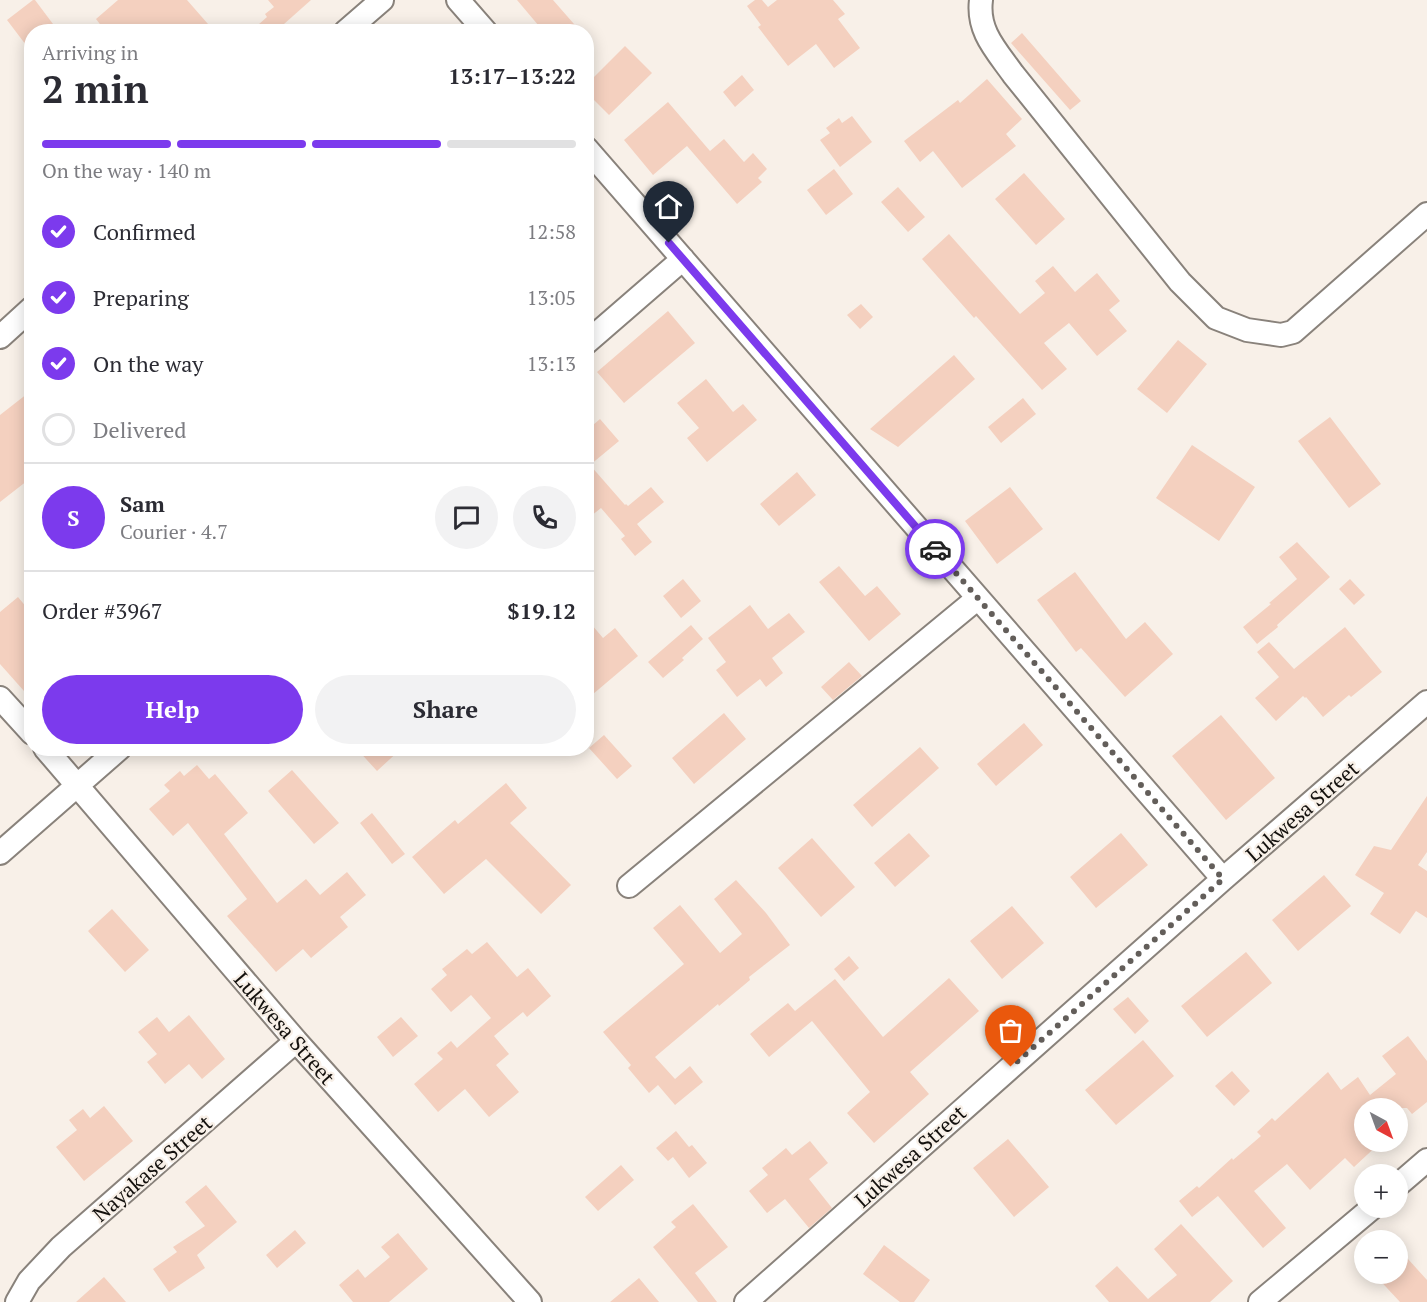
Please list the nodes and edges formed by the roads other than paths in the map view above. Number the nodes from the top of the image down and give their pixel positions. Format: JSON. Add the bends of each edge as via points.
{"nodes":[{"id":1,"x":382,"y":0,"type":"edge"},
{"id":2,"x":458,"y":0,"type":"edge"},
{"id":3,"x":981,"y":0,"type":"edge"},
{"id":4,"x":354,"y":24,"type":"edge"},
{"id":5,"x":479,"y":24,"type":"edge"},
{"id":6,"x":594,"y":157,"type":"edge"},
{"id":7,"x":1427,"y":214,"type":"edge"},
{"id":8,"x":683,"y":259,"type":"junction"},
{"id":9,"x":24,"y":315,"type":"edge"},
{"id":10,"x":594,"y":336,"type":"edge"},
{"id":11,"x":0,"y":337,"type":"edge"},
{"id":12,"x":978,"y":598,"type":"junction"},
{"id":13,"x":0,"y":698,"type":"edge"},
{"id":14,"x":1427,"y":702,"type":"edge"},
{"id":15,"x":24,"y":725,"type":"edge"},
{"id":16,"x":52,"y":756,"type":"edge"},
{"id":17,"x":111,"y":756,"type":"edge"},
{"id":18,"x":78,"y":786,"type":"junction"},
{"id":19,"x":0,"y":853,"type":"edge"},
{"id":20,"x":1223,"y":879,"type":"junction"},
{"id":21,"x":629,"y":886,"type":"dead end"},
{"id":22,"x":296,"y":1041,"type":"junction"},
{"id":23,"x":1427,"y":1160,"type":"edge"},
{"id":24,"x":1408,"y":1176,"type":"edge"},
{"id":25,"x":1359,"y":1218,"type":"edge"},
{"id":26,"x":17,"y":1302,"type":"edge"},
{"id":27,"x":530,"y":1302,"type":"edge"},
{"id":28,"x":746,"y":1302,"type":"edge"},
{"id":29,"x":1260,"y":1302,"type":"edge"}],
"edges":[{"from":1,"to":4,"type":"street"},
{"from":2,"to":5,"type":"street"},
{"from":3,"to":7,"type":"street","via":[[982,26],[997,51],[1180,282],[1216,318],[1247,330],[1293,332]]},
{"from":6,"to":8,"type":"street"},
{"from":8,"to":10,"type":"street"},
{"from":8,"to":12,"type":"street"},
{"from":9,"to":11,"type":"street"},
{"from":12,"to":20,"type":"street"},
{"from":12,"to":21,"type":"street"},
{"from":13,"to":15,"type":"street"},
{"from":14,"to":20,"type":"street","name":"Lukwesa Street"},
{"from":16,"to":18,"type":"street","name":"Lukwesa Street"},
{"from":17,"to":18,"type":"street"},
{"from":18,"to":19,"type":"street"},
{"from":18,"to":22,"type":"street","name":"Lukwesa Street"},
{"from":20,"to":28,"type":"street","name":"Lukwesa Street"},
{"from":22,"to":26,"type":"street","name":"Nayakase Street","via":[[61,1247],[29,1281]]},
{"from":22,"to":27,"type":"street","name":"Lukwesa Street"},
{"from":23,"to":24,"type":"street"},
{"from":25,"to":29,"type":"street"}]}
